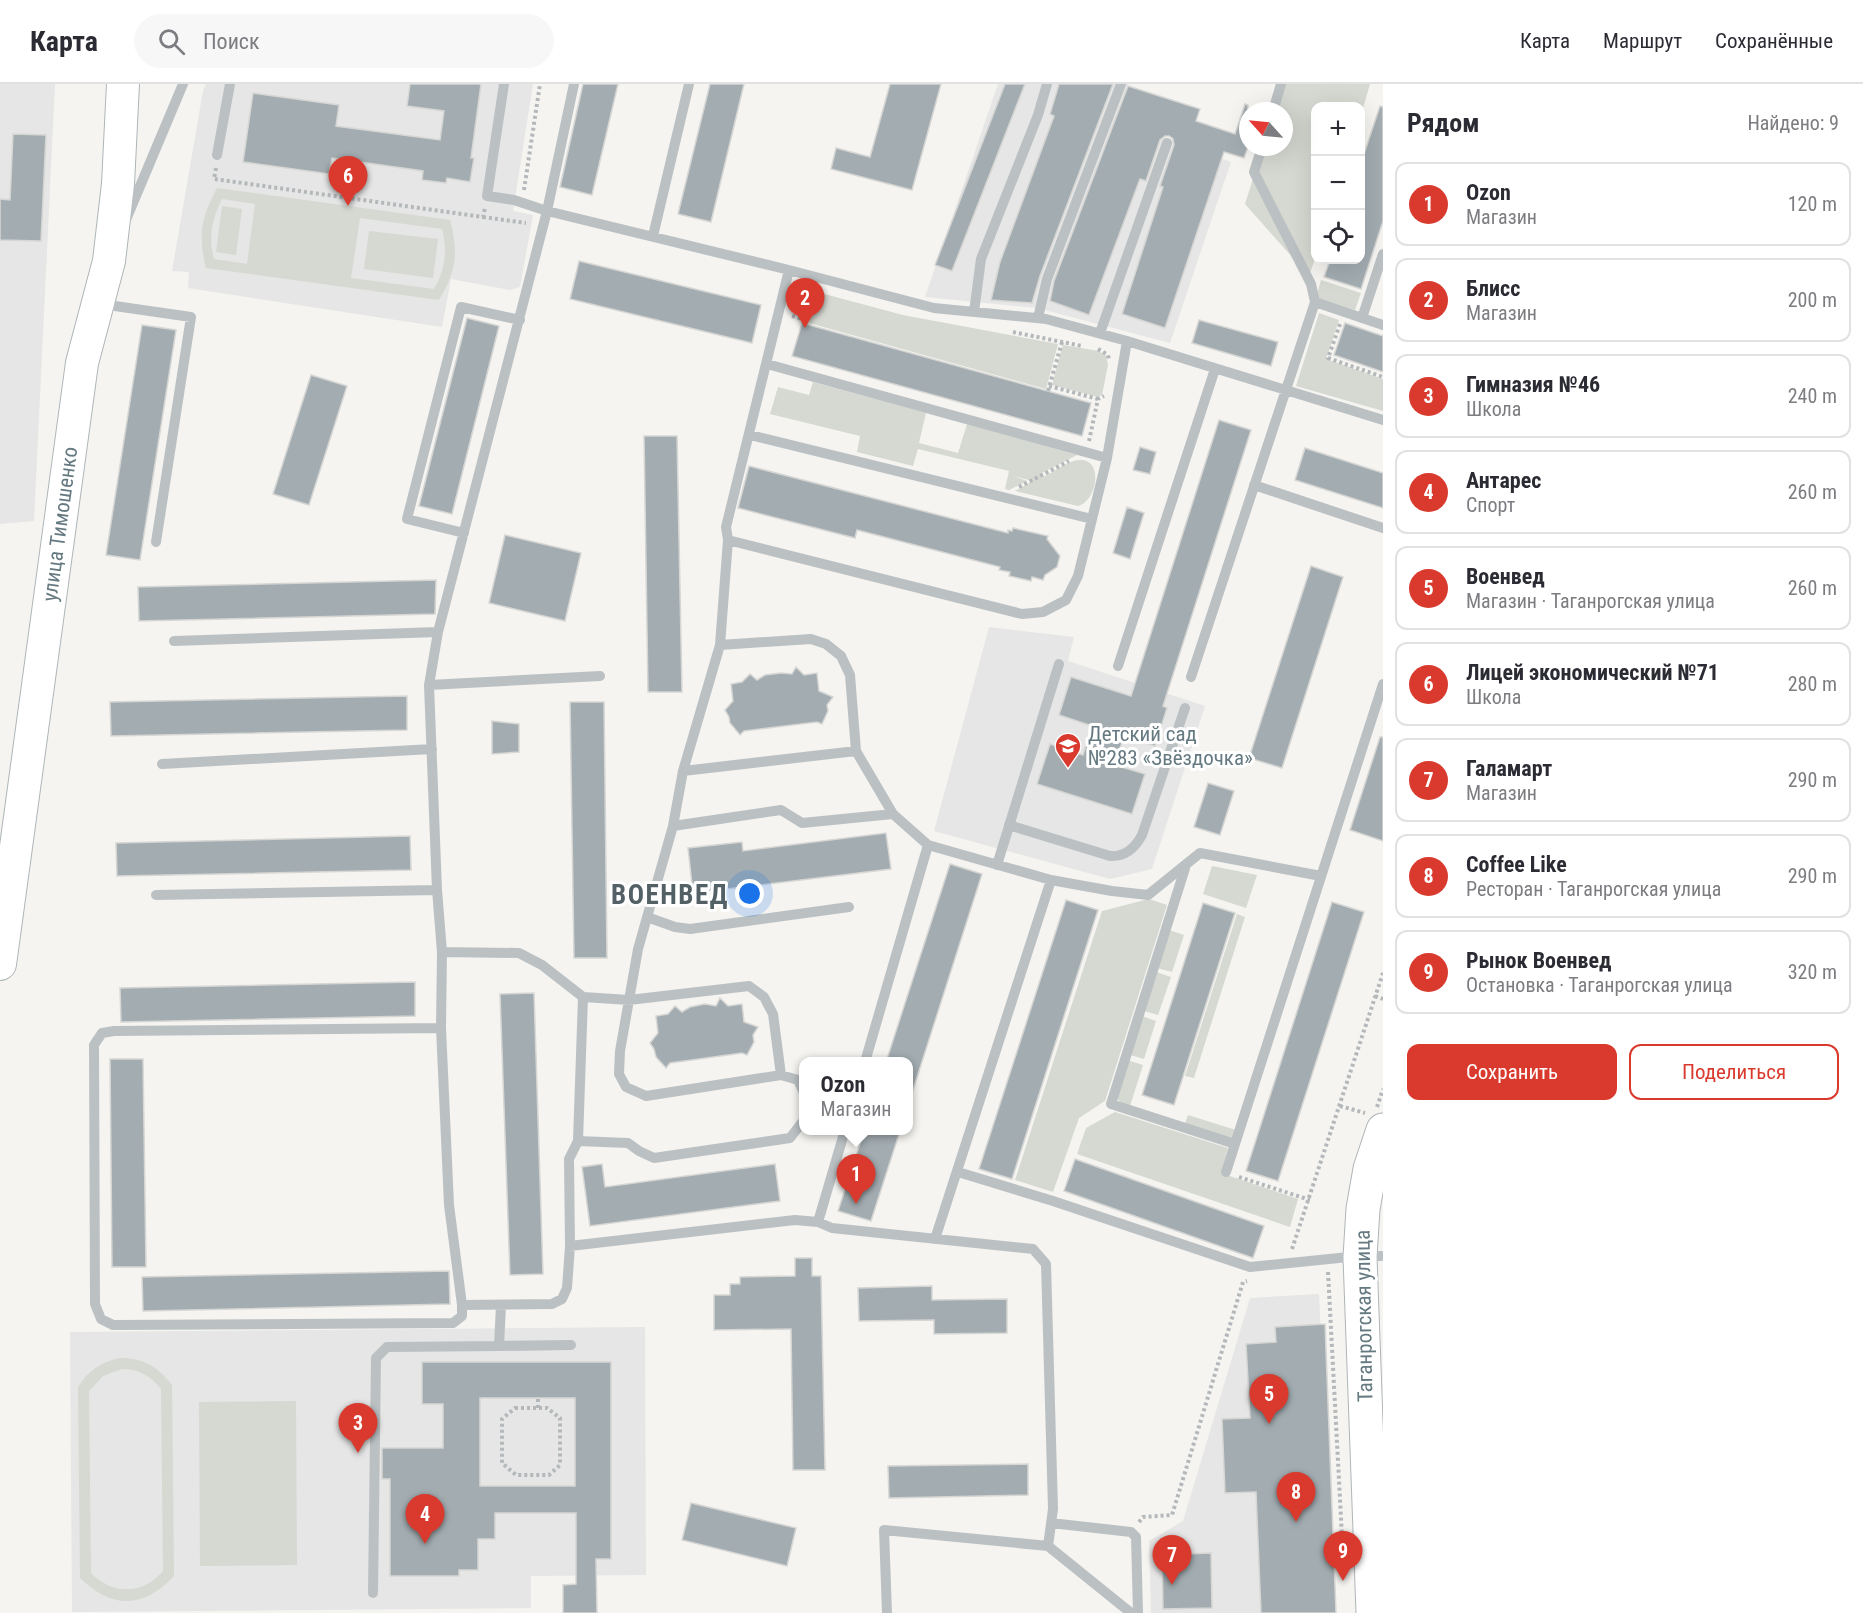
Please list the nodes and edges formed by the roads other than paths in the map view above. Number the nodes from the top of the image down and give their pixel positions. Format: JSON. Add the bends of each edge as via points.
{"nodes":[{"id":1,"x":123,"y":84,"type":"edge"},
{"id":2,"x":183,"y":84,"type":"edge"},
{"id":3,"x":230,"y":84,"type":"edge"},
{"id":4,"x":504,"y":84,"type":"edge"},
{"id":5,"x":574,"y":84,"type":"edge"},
{"id":6,"x":689,"y":84,"type":"edge"},
{"id":7,"x":1047,"y":84,"type":"edge"},
{"id":8,"x":1121,"y":84,"type":"edge"},
{"id":9,"x":1281,"y":84,"type":"edge"},
{"id":10,"x":1276,"y":102,"type":"edge"},
{"id":11,"x":1167,"y":143,"type":"dead end"},
{"id":12,"x":217,"y":156,"type":"road end"},
{"id":13,"x":1259,"y":156,"type":"edge"},
{"id":14,"x":548,"y":211,"type":"junction"},
{"id":15,"x":653,"y":236,"type":"junction"},
{"id":16,"x":1383,"y":254,"type":"edge"},
{"id":17,"x":109,"y":261,"type":"junction"},
{"id":18,"x":789,"y":270,"type":"junction"},
{"id":19,"x":1315,"y":302,"type":"junction"},
{"id":20,"x":98,"y":303,"type":"junction"},
{"id":21,"x":975,"y":312,"type":"junction"},
{"id":22,"x":1038,"y":318,"type":"junction"},
{"id":23,"x":1362,"y":318,"type":"junction"},
{"id":24,"x":519,"y":320,"type":"junction"},
{"id":25,"x":1383,"y":325,"type":"edge"},
{"id":26,"x":1100,"y":333,"type":"junction"},
{"id":27,"x":1127,"y":341,"type":"junction"},
{"id":28,"x":767,"y":363,"type":"junction"},
{"id":29,"x":1215,"y":369,"type":"junction"},
{"id":30,"x":1286,"y":392,"type":"junction"},
{"id":31,"x":1383,"y":420,"type":"edge"},
{"id":32,"x":750,"y":435,"type":"junction"},
{"id":33,"x":1107,"y":458,"type":"junction"},
{"id":34,"x":1254,"y":485,"type":"junction"},
{"id":35,"x":1092,"y":519,"type":"junction"},
{"id":36,"x":1383,"y":528,"type":"edge"},
{"id":37,"x":464,"y":533,"type":"junction"},
{"id":38,"x":728,"y":540,"type":"junction"},
{"id":39,"x":156,"y":542,"type":"dead end"},
{"id":40,"x":438,"y":632,"type":"junction"},
{"id":41,"x":174,"y":641,"type":"dead end"},
{"id":42,"x":720,"y":645,"type":"junction"},
{"id":43,"x":1059,"y":664,"type":"dead end"},
{"id":44,"x":1118,"y":666,"type":"dead end"},
{"id":45,"x":600,"y":676,"type":"dead end"},
{"id":46,"x":1191,"y":678,"type":"dead end"},
{"id":47,"x":1383,"y":684,"type":"edge"},
{"id":48,"x":429,"y":685,"type":"junction"},
{"id":49,"x":1185,"y":708,"type":"dead end"},
{"id":50,"x":432,"y":749,"type":"junction"},
{"id":51,"x":856,"y":752,"type":"junction"},
{"id":52,"x":162,"y":764,"type":"dead end"},
{"id":53,"x":683,"y":771,"type":"junction"},
{"id":54,"x":893,"y":814,"type":"junction"},
{"id":55,"x":1009,"y":825,"type":"junction"},
{"id":56,"x":673,"y":826,"type":"junction"},
{"id":57,"x":928,"y":845,"type":"junction"},
{"id":58,"x":1186,"y":864,"type":"junction"},
{"id":59,"x":997,"y":865,"type":"junction"},
{"id":60,"x":1321,"y":876,"type":"junction"},
{"id":61,"x":1052,"y":880,"type":"junction"},
{"id":62,"x":437,"y":890,"type":"junction"},
{"id":63,"x":156,"y":895,"type":"dead end"},
{"id":64,"x":849,"y":907,"type":"dead end"},
{"id":65,"x":647,"y":917,"type":"junction"},
{"id":66,"x":442,"y":952,"type":"junction"},
{"id":67,"x":0,"y":964,"type":"edge"},
{"id":68,"x":583,"y":997,"type":"junction"},
{"id":69,"x":629,"y":1000,"type":"junction"},
{"id":70,"x":441,"y":1028,"type":"junction"},
{"id":71,"x":866,"y":1057,"type":"edge"},
{"id":72,"x":781,"y":1076,"type":"junction"},
{"id":73,"x":799,"y":1082,"type":"edge"},
{"id":74,"x":1379,"y":1123,"type":"edge"},
{"id":75,"x":799,"y":1126,"type":"edge"},
{"id":76,"x":844,"y":1135,"type":"edge"},
{"id":77,"x":578,"y":1141,"type":"junction"},
{"id":78,"x":1235,"y":1144,"type":"junction"},
{"id":79,"x":958,"y":1172,"type":"junction"},
{"id":80,"x":1226,"y":1172,"type":"road end"},
{"id":81,"x":1383,"y":1210,"type":"edge"},
{"id":82,"x":818,"y":1222,"type":"junction"},
{"id":83,"x":935,"y":1239,"type":"junction"},
{"id":84,"x":570,"y":1246,"type":"junction"},
{"id":85,"x":1371,"y":1257,"type":"junction"},
{"id":86,"x":462,"y":1305,"type":"junction"},
{"id":87,"x":501,"y":1305,"type":"junction"},
{"id":88,"x":1383,"y":1336,"type":"edge"},
{"id":89,"x":571,"y":1345,"type":"dead end"},
{"id":90,"x":499,"y":1346,"type":"junction"},
{"id":91,"x":1051,"y":1523,"type":"junction"},
{"id":92,"x":1048,"y":1546,"type":"junction"},
{"id":93,"x":373,"y":1593,"type":"dead end"},
{"id":94,"x":886,"y":1613,"type":"edge"},
{"id":95,"x":1131,"y":1613,"type":"edge"},
{"id":96,"x":1138,"y":1613,"type":"edge"},
{"id":97,"x":1372,"y":1613,"type":"edge"}],
"edges":[{"from":1,"to":17,"type":"street","name":"улица Тимошенко"},
{"from":2,"to":17,"type":"lane"},
{"from":3,"to":12,"type":"lane"},
{"from":4,"to":14,"type":"lane","via":[[487,196]]},
{"from":5,"to":14,"type":"lane"},
{"from":6,"to":15,"type":"lane"},
{"from":7,"to":21,"type":"lane","via":[[981,259]]},
{"from":8,"to":22,"type":"lane","via":[[1047,279]]},
{"from":9,"to":10,"type":"lane"},
{"from":11,"to":26,"type":"lane"},
{"from":13,"to":19,"type":"lane","via":[[1254,172],[1311,285]]},
{"from":14,"to":15,"type":"lane"},
{"from":14,"to":24,"type":"lane"},
{"from":15,"to":18,"type":"lane"},
{"from":16,"to":23,"type":"lane"},
{"from":17,"to":20,"type":"street","name":"улица Тимошенко"},
{"from":18,"to":21,"type":"lane","via":[[934,308]]},
{"from":18,"to":28,"type":"lane"},
{"from":19,"to":23,"type":"lane"},
{"from":19,"to":30,"type":"lane"},
{"from":20,"to":39,"type":"lane","via":[[191,317]]},
{"from":20,"to":67,"type":"street","name":"улица Тимошенко","via":[[82,363]]},
{"from":21,"to":22,"type":"lane"},
{"from":22,"to":26,"type":"lane"},
{"from":23,"to":25,"type":"lane"},
{"from":24,"to":37,"type":"lane"},
{"from":24,"to":37,"type":"lane","via":[[461,307],[406,519]]},
{"from":26,"to":27,"type":"lane"},
{"from":27,"to":29,"type":"lane"},
{"from":27,"to":33,"type":"lane"},
{"from":28,"to":32,"type":"lane"},
{"from":28,"to":33,"type":"lane"},
{"from":29,"to":30,"type":"lane"},
{"from":29,"to":44,"type":"lane"},
{"from":30,"to":31,"type":"lane"},
{"from":30,"to":34,"type":"lane"},
{"from":32,"to":35,"type":"lane"},
{"from":32,"to":38,"type":"lane","via":[[726,528]]},
{"from":33,"to":35,"type":"lane"},
{"from":34,"to":36,"type":"lane"},
{"from":34,"to":46,"type":"lane"},
{"from":35,"to":38,"type":"lane","via":[[1078,576],[1066,600],[1042,612],[1022,614]]},
{"from":37,"to":40,"type":"lane"},
{"from":38,"to":42,"type":"lane"},
{"from":40,"to":41,"type":"lane"},
{"from":40,"to":48,"type":"lane"},
{"from":42,"to":51,"type":"lane","via":[[811,639],[826,644],[841,656],[850,675]]},
{"from":42,"to":53,"type":"lane"},
{"from":43,"to":55,"type":"lane"},
{"from":45,"to":48,"type":"lane"},
{"from":47,"to":60,"type":"lane"},
{"from":48,"to":50,"type":"lane"},
{"from":49,"to":55,"type":"lane","via":[[1142,836],[1122,855],[1110,856]]},
{"from":50,"to":52,"type":"lane"},
{"from":50,"to":62,"type":"lane"},
{"from":51,"to":53,"type":"lane"},
{"from":51,"to":54,"type":"lane"},
{"from":53,"to":56,"type":"lane"},
{"from":54,"to":56,"type":"lane","via":[[802,823],[781,810]]},
{"from":54,"to":57,"type":"lane"},
{"from":55,"to":59,"type":"lane"},
{"from":56,"to":65,"type":"lane"},
{"from":57,"to":59,"type":"lane"},
{"from":57,"to":71,"type":"lane"},
{"from":58,"to":60,"type":"lane","via":[[1200,853]]},
{"from":58,"to":61,"type":"lane","via":[[1148,895]]},
{"from":58,"to":78,"type":"lane","via":[[1111,1104]]},
{"from":59,"to":61,"type":"lane"},
{"from":60,"to":78,"type":"lane"},
{"from":61,"to":79,"type":"lane"},
{"from":62,"to":63,"type":"lane"},
{"from":62,"to":66,"type":"lane"},
{"from":64,"to":65,"type":"lane","via":[[690,929]]},
{"from":65,"to":69,"type":"lane"},
{"from":66,"to":68,"type":"lane","via":[[519,953],[542,965]]},
{"from":66,"to":70,"type":"lane"},
{"from":68,"to":69,"type":"lane"},
{"from":68,"to":77,"type":"lane"},
{"from":69,"to":72,"type":"lane","via":[[749,986],[764,997],[773,1014]]},
{"from":69,"to":72,"type":"lane","via":[[619,1074],[626,1087],[646,1096]]},
{"from":70,"to":86,"type":"lane","via":[[449,1205]]},
{"from":70,"to":86,"type":"lane","via":[[102,1033],[94,1045],[95,1305],[101,1319],[113,1325],[453,1323],[462,1316]]},
{"from":72,"to":73,"type":"lane"},
{"from":74,"to":85,"type":"main road","name":"Таганрогская улица","via":[[1363,1209]]},
{"from":75,"to":77,"type":"lane","via":[[790,1138],[654,1158],[628,1143]]},
{"from":76,"to":82,"type":"lane"},
{"from":77,"to":84,"type":"lane","via":[[569,1159]]},
{"from":78,"to":80,"type":"lane"},
{"from":79,"to":83,"type":"lane"},
{"from":79,"to":85,"type":"lane","via":[[1250,1267]]},
{"from":81,"to":85,"type":"main road","name":"Таганрогская улица"},
{"from":82,"to":83,"type":"lane","via":[[832,1228]]},
{"from":82,"to":84,"type":"lane","via":[[795,1220]]},
{"from":83,"to":91,"type":"lane","via":[[1033,1249],[1046,1264]]},
{"from":84,"to":87,"type":"lane","via":[[567,1288],[562,1299],[552,1304]]},
{"from":85,"to":88,"type":"main road","name":"Таганрогская улица"},
{"from":85,"to":97,"type":"main road","name":"Таганрогская улица"},
{"from":86,"to":87,"type":"lane"},
{"from":87,"to":90,"type":"lane"},
{"from":89,"to":90,"type":"lane"},
{"from":90,"to":93,"type":"lane","via":[[387,1347],[376,1358]]},
{"from":91,"to":92,"type":"lane"},
{"from":91,"to":96,"type":"lane","via":[[1131,1532],[1136,1537]]},
{"from":92,"to":94,"type":"lane","via":[[884,1530]]},
{"from":92,"to":95,"type":"lane"}]}
